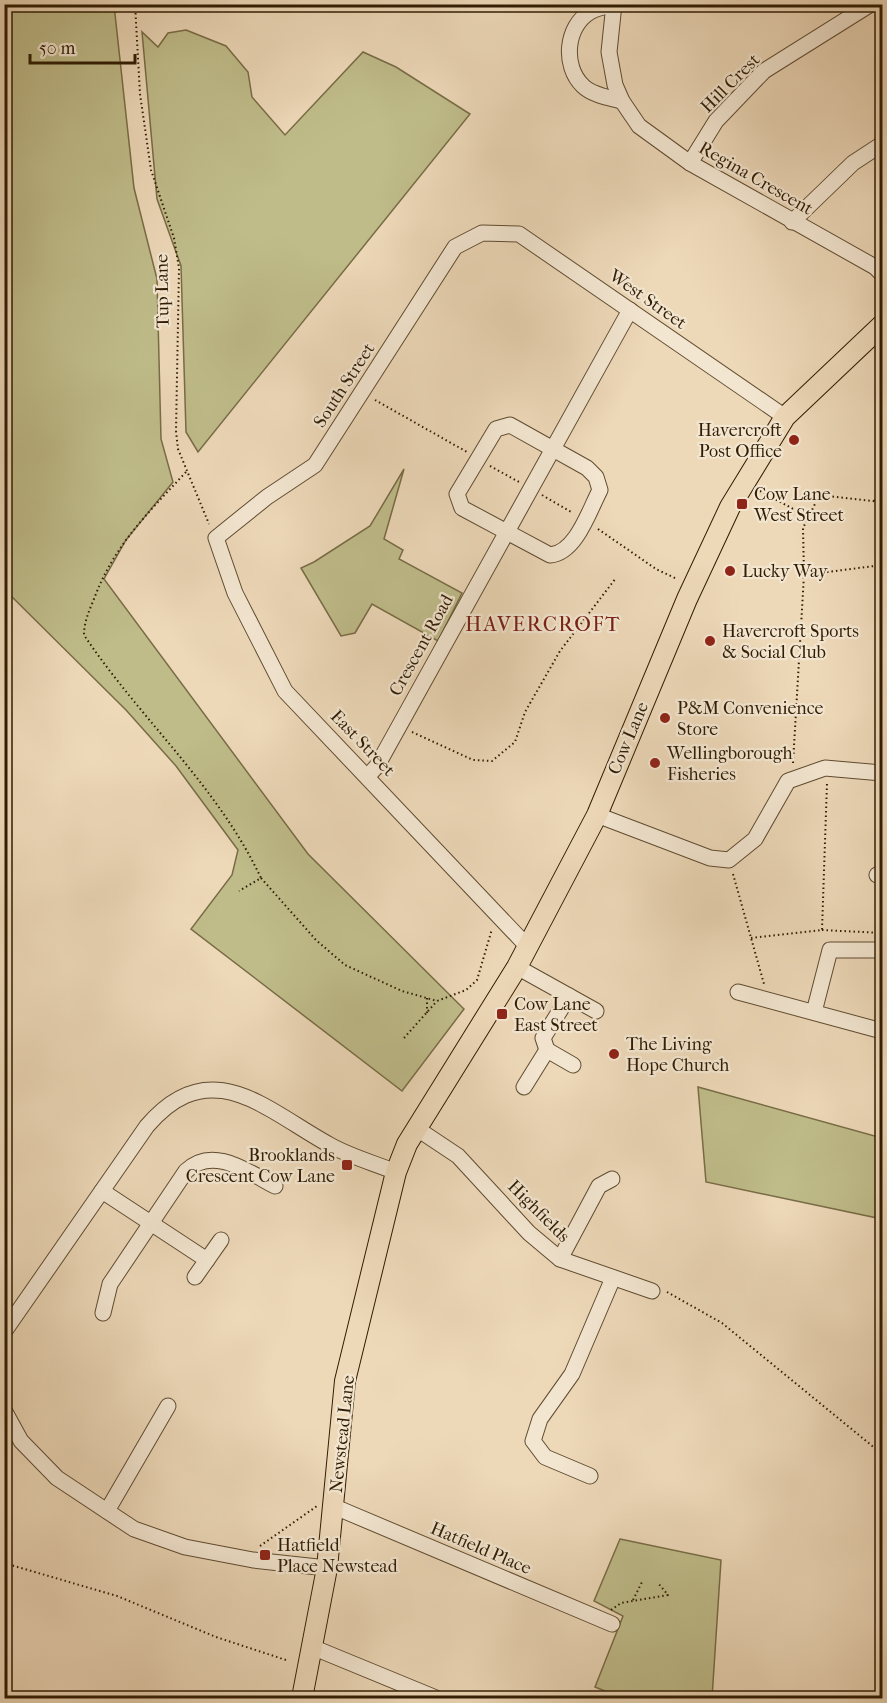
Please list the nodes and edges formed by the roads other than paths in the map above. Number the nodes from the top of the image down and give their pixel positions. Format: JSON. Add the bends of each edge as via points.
{"nodes":[{"id":1,"x":613,"y":4,"type":"edge"},
{"id":2,"x":871,"y":4,"type":"edge"},
{"id":3,"x":622,"y":101,"type":"junction"},
{"id":4,"x":882,"y":144,"type":"edge"},
{"id":5,"x":690,"y":164,"type":"junction"},
{"id":6,"x":792,"y":222,"type":"junction"},
{"id":7,"x":482,"y":233,"type":"joint"},
{"id":8,"x":882,"y":274,"type":"edge"},
{"id":9,"x":630,"y":310,"type":"junction"},
{"id":10,"x":882,"y":325,"type":"edge"},
{"id":11,"x":785,"y":417,"type":"junction"},
{"id":12,"x":552,"y":448,"type":"junction"},
{"id":13,"x":506,"y":532,"type":"junction"},
{"id":14,"x":216,"y":538,"type":"joint"},
{"id":15,"x":882,"y":773,"type":"edge"},
{"id":16,"x":368,"y":776,"type":"junction"},
{"id":17,"x":597,"y":815,"type":"junction"},
{"id":18,"x":528,"y":946,"type":"junction"},
{"id":19,"x":876,"y":950,"type":"dead end"},
{"id":20,"x":517,"y":967,"type":"junction"},
{"id":21,"x":734,"y":992,"type":"dead end"},
{"id":22,"x":569,"y":996,"type":"junction"},
{"id":23,"x":596,"y":1011,"type":"dead end"},
{"id":24,"x":813,"y":1012,"type":"junction"},
{"id":25,"x":882,"y":1031,"type":"edge"},
{"id":26,"x":547,"y":1050,"type":"junction"},
{"id":27,"x":573,"y":1065,"type":"dead end"},
{"id":28,"x":524,"y":1087,"type":"dead end"},
{"id":29,"x":416,"y":1128,"type":"junction"},
{"id":30,"x":396,"y":1172,"type":"junction"},
{"id":31,"x":612,"y":1179,"type":"dead end"},
{"id":32,"x":275,"y":1186,"type":"dead end"},
{"id":33,"x":102,"y":1191,"type":"junction"},
{"id":34,"x":151,"y":1223,"type":"junction"},
{"id":35,"x":221,"y":1240,"type":"dead end"},
{"id":36,"x":560,"y":1259,"type":"junction"},
{"id":37,"x":207,"y":1260,"type":"junction"},
{"id":38,"x":195,"y":1277,"type":"dead end"},
{"id":39,"x":613,"y":1278,"type":"junction"},
{"id":40,"x":652,"y":1292,"type":"road end"},
{"id":41,"x":103,"y":1313,"type":"dead end"},
{"id":42,"x":4,"y":1332,"type":"edge"},
{"id":43,"x":168,"y":1406,"type":"dead end"},
{"id":44,"x":4,"y":1410,"type":"edge"},
{"id":45,"x":590,"y":1476,"type":"dead end"},
{"id":46,"x":335,"y":1503,"type":"junction"},
{"id":47,"x":107,"y":1511,"type":"junction"},
{"id":48,"x":327,"y":1568,"type":"junction"},
{"id":49,"x":609,"y":1623,"type":"road end"},
{"id":50,"x":312,"y":1647,"type":"junction"},
{"id":51,"x":302,"y":1698,"type":"edge"},
{"id":52,"x":436,"y":1698,"type":"edge"}],
"edges":[{"from":1,"to":3,"type":"street","name":"Regina Crescent","via":[[609,52]]},
{"from":1,"to":3,"type":"street","name":"Regina Crescent","via":[[590,11],[574,27],[569,51],[583,87]]},
{"from":2,"to":5,"type":"street","name":"Hill Crest","via":[[764,71],[716,121]]},
{"from":3,"to":5,"type":"street","name":"Regina Crescent","via":[[639,126]]},
{"from":4,"to":6,"type":"street","via":[[853,163]]},
{"from":5,"to":6,"type":"street","name":"Regina Crescent"},
{"from":6,"to":8,"type":"street","name":"Regina Crescent"},
{"from":7,"to":9,"type":"street","name":"West Street","via":[[519,234]]},
{"from":7,"to":14,"type":"street","name":"South Street","via":[[455,247],[315,465]]},
{"from":9,"to":11,"type":"street","name":"West Street"},
{"from":9,"to":12,"type":"street","name":"Crescent Road"},
{"from":10,"to":11,"type":"main road","name":"Cow Lane"},
{"from":11,"to":17,"type":"main road","name":"Cow Lane","via":[[730,507],[687,599]]},
{"from":12,"to":13,"type":"street","name":"Crescent Road"},
{"from":12,"to":13,"type":"street","via":[[587,468],[596,477],[600,490],[569,547],[561,554],[550,555]]},
{"from":12,"to":13,"type":"street","via":[[510,424],[496,429],[457,494],[462,508]]},
{"from":13,"to":16,"type":"street","name":"Crescent Road"},
{"from":14,"to":16,"type":"street","name":"East Street","via":[[235,593],[285,691]]},
{"from":15,"to":17,"type":"street","via":[[828,769],[788,781],[755,839],[729,860],[710,858]]},
{"from":16,"to":18,"type":"street","name":"East Street"},
{"from":17,"to":18,"type":"main road","name":"Cow Lane"},
{"from":18,"to":20,"type":"main road","name":"Cow Lane"},
{"from":19,"to":24,"type":"street","via":[[830,950]]},
{"from":20,"to":22,"type":"street"},
{"from":20,"to":29,"type":"main road","name":"Cow Lane"},
{"from":21,"to":24,"type":"street"},
{"from":22,"to":23,"type":"street"},
{"from":22,"to":26,"type":"street","via":[[543,1038]]},
{"from":24,"to":25,"type":"street"},
{"from":26,"to":27,"type":"street"},
{"from":26,"to":28,"type":"street"},
{"from":29,"to":30,"type":"main road","name":"Cow Lane"},
{"from":29,"to":36,"type":"street","name":"Highfields","via":[[458,1156],[529,1233]]},
{"from":30,"to":33,"type":"street","via":[[329,1146],[245,1094],[216,1089],[178,1097],[162,1109]]},
{"from":30,"to":46,"type":"main road","name":"Newstead Lane","via":[[345,1381]]},
{"from":31,"to":36,"type":"street","via":[[599,1186]]},
{"from":32,"to":34,"type":"street","via":[[227,1161],[195,1162]]},
{"from":33,"to":34,"type":"street"},
{"from":33,"to":42,"type":"street"},
{"from":34,"to":37,"type":"street"},
{"from":34,"to":41,"type":"street","via":[[110,1284]]},
{"from":35,"to":37,"type":"street"},
{"from":36,"to":39,"type":"street","name":"Highfields"},
{"from":37,"to":38,"type":"street"},
{"from":39,"to":40,"type":"street","name":"Highfields"},
{"from":39,"to":45,"type":"street","via":[[572,1374],[540,1419],[533,1441],[545,1457]]},
{"from":43,"to":47,"type":"street"},
{"from":44,"to":47,"type":"street","via":[[21,1441],[57,1478]]},
{"from":46,"to":48,"type":"main road","name":"Newstead Lane"},
{"from":46,"to":49,"type":"street","name":"Hatfield Place"},
{"from":47,"to":48,"type":"street","via":[[134,1529],[185,1547]]},
{"from":48,"to":50,"type":"main road","name":"Newstead Lane"},
{"from":50,"to":51,"type":"main road","name":"Newstead Lane"},
{"from":50,"to":52,"type":"street"}]}
